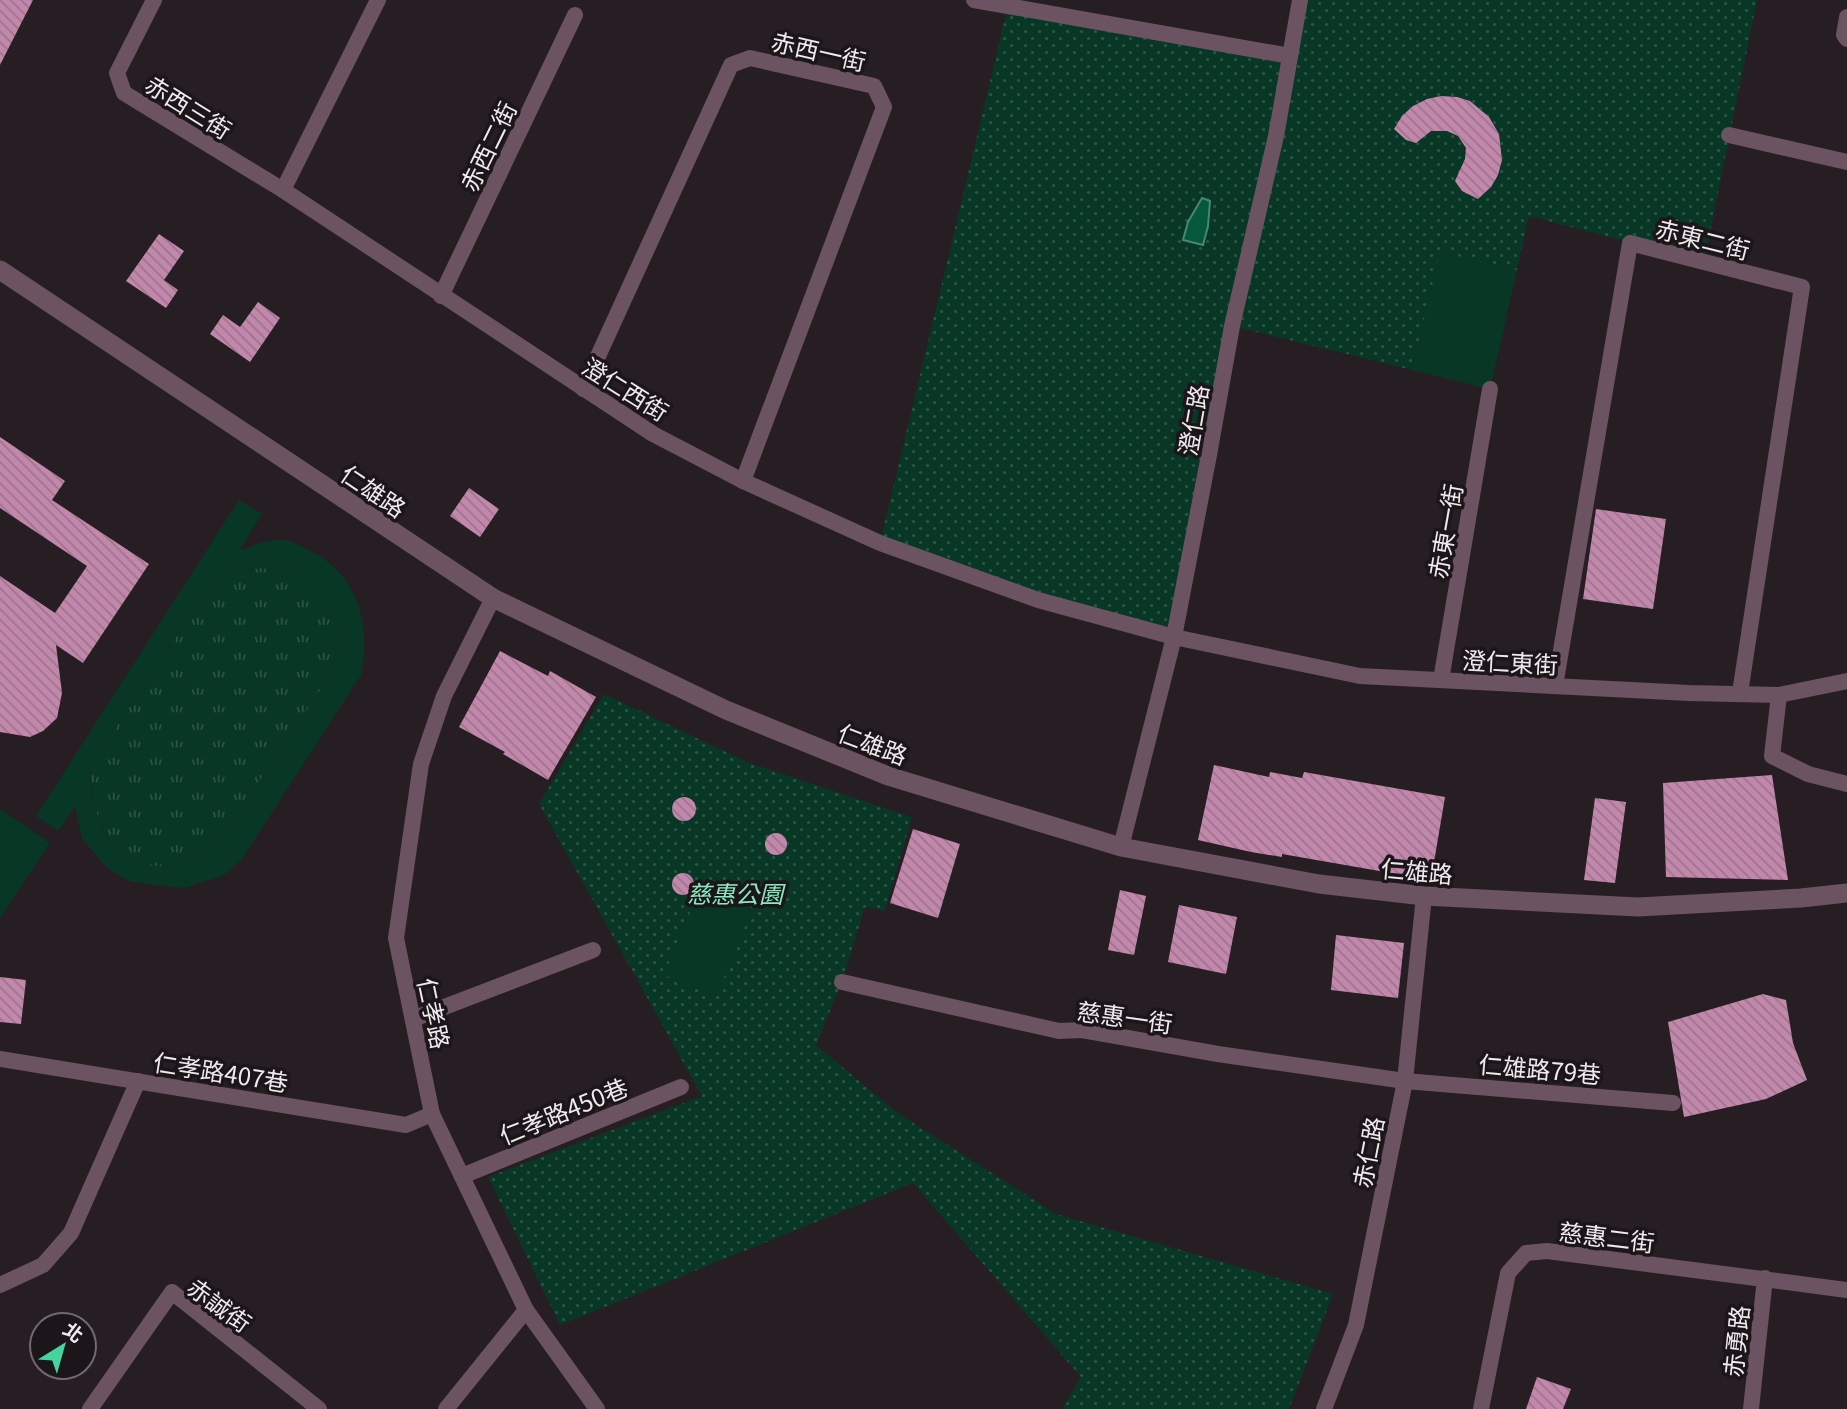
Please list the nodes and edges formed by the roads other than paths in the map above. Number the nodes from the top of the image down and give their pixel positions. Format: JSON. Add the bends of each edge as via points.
{"nodes":[{"id":1,"x":154,"y":0,"type":"edge"},
{"id":2,"x":378,"y":0,"type":"edge"},
{"id":3,"x":974,"y":0,"type":"edge"},
{"id":4,"x":1300,"y":0,"type":"edge"},
{"id":5,"x":575,"y":15,"type":"dead end"},
{"id":6,"x":1847,"y":17,"type":"edge"},
{"id":7,"x":1847,"y":39,"type":"edge"},
{"id":8,"x":1290,"y":56,"type":"junction"},
{"id":9,"x":1729,"y":135,"type":"dead end"},
{"id":10,"x":1847,"y":162,"type":"edge"},
{"id":11,"x":283,"y":190,"type":"junction"},
{"id":12,"x":0,"y":270,"type":"edge"},
{"id":13,"x":441,"y":296,"type":"junction"},
{"id":14,"x":1490,"y":388,"type":"dead end"},
{"id":15,"x":583,"y":389,"type":"junction"},
{"id":16,"x":743,"y":481,"type":"junction"},
{"id":17,"x":493,"y":598,"type":"junction"},
{"id":18,"x":1174,"y":637,"type":"junction"},
{"id":19,"x":1441,"y":680,"type":"junction"},
{"id":20,"x":1847,"y":681,"type":"edge"},
{"id":21,"x":1555,"y":686,"type":"junction"},
{"id":22,"x":1740,"y":694,"type":"junction"},
{"id":23,"x":1779,"y":695,"type":"junction"},
{"id":24,"x":1847,"y":785,"type":"edge"},
{"id":25,"x":1121,"y":847,"type":"junction"},
{"id":26,"x":1847,"y":893,"type":"edge"},
{"id":27,"x":1424,"y":897,"type":"junction"},
{"id":28,"x":593,"y":950,"type":"dead end"},
{"id":29,"x":842,"y":982,"type":"dead end"},
{"id":30,"x":413,"y":1019,"type":"junction"},
{"id":31,"x":0,"y":1059,"type":"edge"},
{"id":32,"x":138,"y":1081,"type":"junction"},
{"id":33,"x":1405,"y":1081,"type":"junction"},
{"id":34,"x":681,"y":1087,"type":"dead end"},
{"id":35,"x":1672,"y":1103,"type":"dead end"},
{"id":36,"x":432,"y":1114,"type":"junction"},
{"id":37,"x":462,"y":1176,"type":"junction"},
{"id":38,"x":1765,"y":1278,"type":"junction"},
{"id":39,"x":0,"y":1285,"type":"edge"},
{"id":40,"x":1847,"y":1290,"type":"edge"},
{"id":41,"x":526,"y":1310,"type":"junction"},
{"id":42,"x":90,"y":1409,"type":"edge"},
{"id":43,"x":319,"y":1409,"type":"edge"},
{"id":44,"x":446,"y":1409,"type":"edge"},
{"id":45,"x":597,"y":1409,"type":"edge"},
{"id":46,"x":1324,"y":1409,"type":"edge"},
{"id":47,"x":1481,"y":1409,"type":"edge"},
{"id":48,"x":1751,"y":1409,"type":"edge"}],
"edges":[{"from":1,"to":11,"type":"street","name":"赤西三街","via":[[117,73],[124,93]]},
{"from":2,"to":11,"type":"street"},
{"from":3,"to":8,"type":"street"},
{"from":4,"to":8,"type":"street","name":"澄仁路"},
{"from":5,"to":13,"type":"street","name":"赤西二街"},
{"from":6,"to":7,"type":"street"},
{"from":8,"to":18,"type":"street","name":"澄仁路","via":[[1232,326]]},
{"from":9,"to":10,"type":"street"},
{"from":11,"to":13,"type":"street","name":"澄仁西街"},
{"from":12,"to":17,"type":"street","name":"仁雄路"},
{"from":13,"to":15,"type":"street","name":"澄仁西街"},
{"from":14,"to":19,"type":"street","name":"赤東一街"},
{"from":15,"to":16,"type":"street","name":"澄仁西街","via":[[653,434]]},
{"from":15,"to":16,"type":"street","name":"赤西一街","via":[[731,65],[750,58],[874,86],[884,107]]},
{"from":16,"to":18,"type":"street","name":"澄仁西街","via":[[880,543],[959,572],[1038,600]]},
{"from":17,"to":25,"type":"street","name":"仁雄路","via":[[726,710],[888,776]]},
{"from":17,"to":30,"type":"street","name":"仁孝路","via":[[444,696],[421,764],[396,938]]},
{"from":18,"to":19,"type":"street","name":"澄仁東街","via":[[1360,676]]},
{"from":18,"to":25,"type":"street","name":"澄仁路"},
{"from":19,"to":21,"type":"street","name":"澄仁東街"},
{"from":20,"to":23,"type":"street","name":"澄仁東街"},
{"from":21,"to":22,"type":"street","name":"澄仁東街"},
{"from":21,"to":22,"type":"street","name":"赤東二街","via":[[1630,243],[1802,287]]},
{"from":22,"to":23,"type":"street","name":"澄仁東街"},
{"from":23,"to":24,"type":"street","via":[[1772,756],[1808,774]]},
{"from":25,"to":27,"type":"street","name":"仁雄路","via":[[1320,884]]},
{"from":26,"to":27,"type":"street","name":"仁雄路","via":[[1637,907]]},
{"from":27,"to":33,"type":"street","name":"赤仁路"},
{"from":28,"to":30,"type":"street"},
{"from":29,"to":33,"type":"street","name":"慈惠一街","via":[[1059,1031],[1083,1030]]},
{"from":30,"to":36,"type":"street","name":"仁孝路"},
{"from":31,"to":32,"type":"street","name":"仁孝路407巷"},
{"from":32,"to":36,"type":"street","name":"仁孝路407巷","via":[[406,1125]]},
{"from":32,"to":39,"type":"street","via":[[71,1233],[43,1265]]},
{"from":33,"to":35,"type":"street","name":"仁雄路79巷"},
{"from":33,"to":46,"type":"street","name":"赤仁路","via":[[1356,1325]]},
{"from":34,"to":37,"type":"street","name":"仁孝路450巷"},
{"from":36,"to":37,"type":"street","name":"仁孝路"},
{"from":37,"to":41,"type":"street","name":"仁孝路"},
{"from":38,"to":40,"type":"street","name":"慈惠二街"},
{"from":38,"to":47,"type":"street","name":"慈惠二街","via":[[1547,1251],[1526,1253],[1508,1273]]},
{"from":38,"to":48,"type":"street","name":"赤勇路"},
{"from":41,"to":44,"type":"street"},
{"from":41,"to":45,"type":"street","name":"仁孝路"},
{"from":42,"to":43,"type":"street","name":"赤誠街","via":[[172,1292]]}]}
